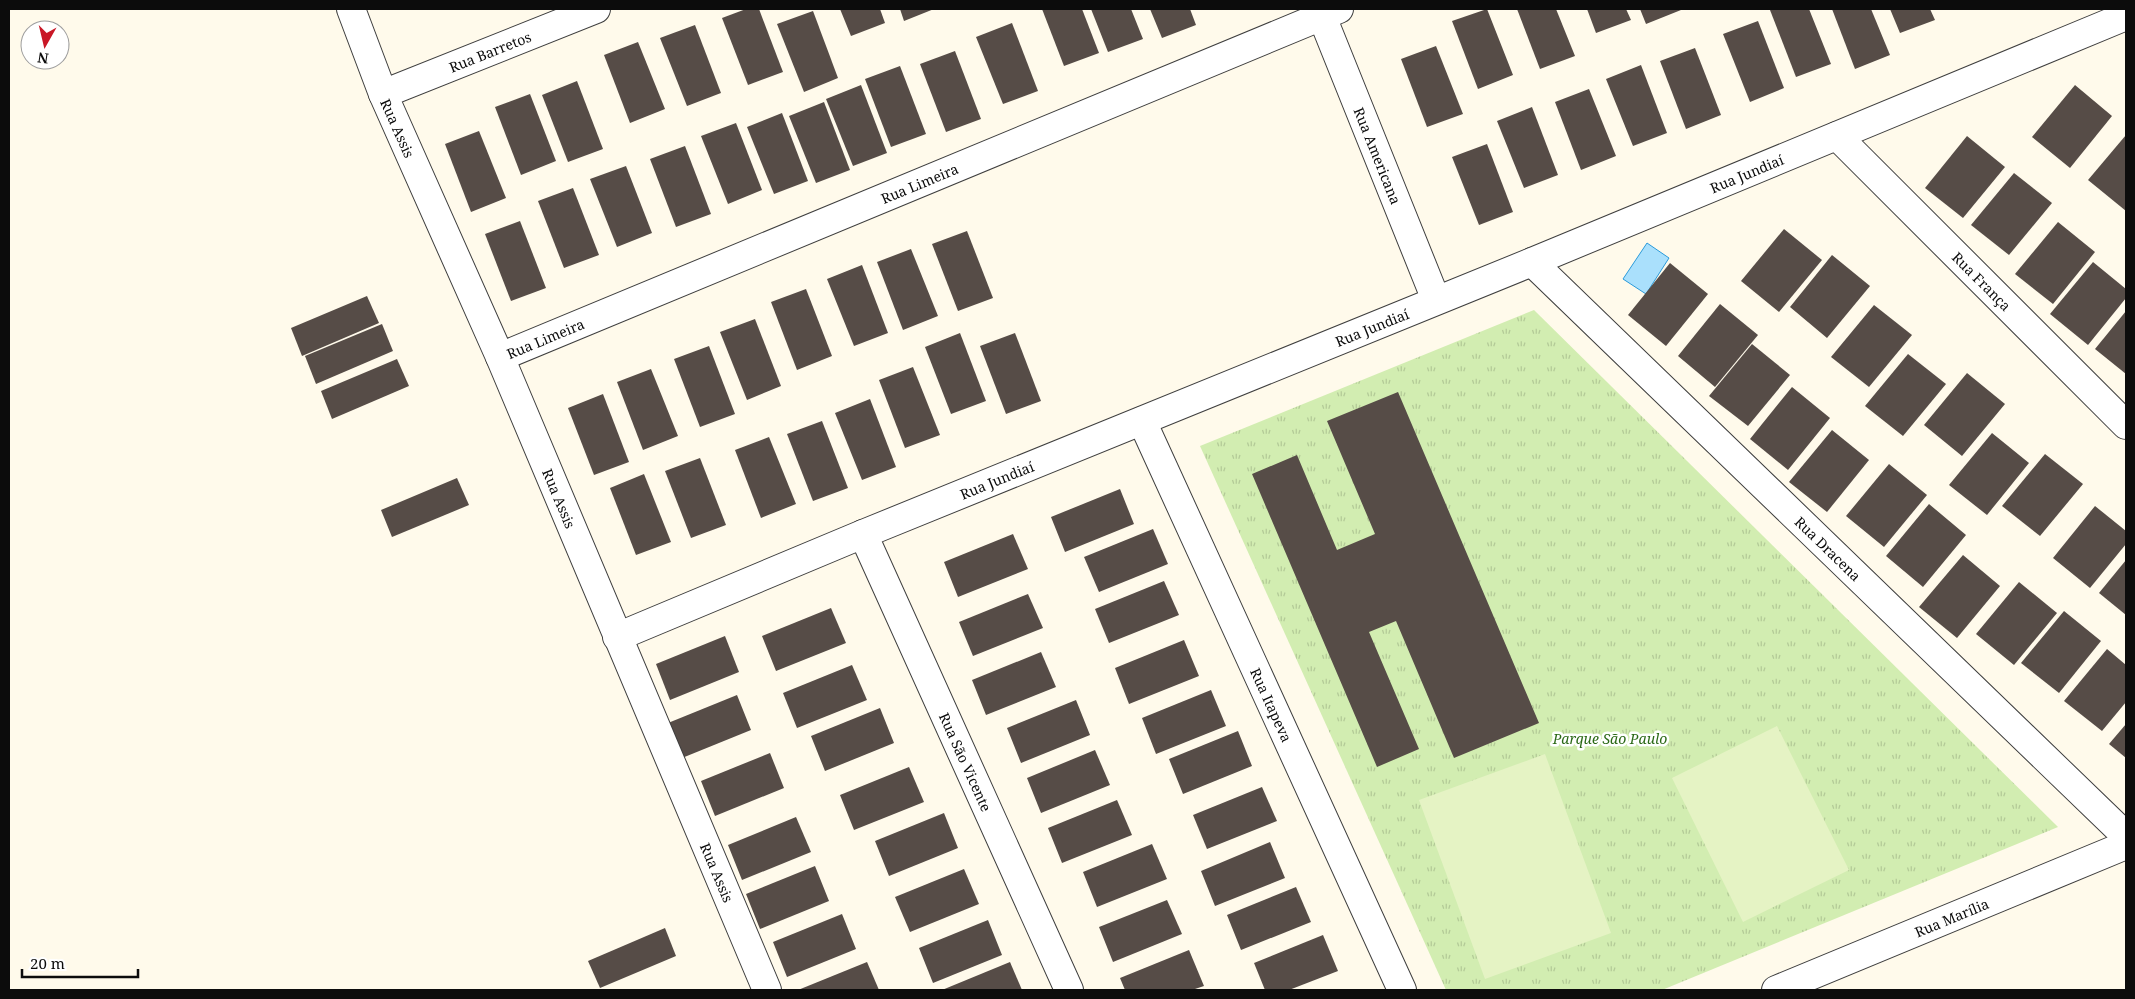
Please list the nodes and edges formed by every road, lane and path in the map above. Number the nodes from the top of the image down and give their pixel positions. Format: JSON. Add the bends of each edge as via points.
{"nodes":[{"id":1,"x":351,"y":9,"type":"edge"},
{"id":2,"x":596,"y":9,"type":"edge"},
{"id":3,"x":1326,"y":11,"type":"edge"},
{"id":4,"x":2126,"y":16,"type":"edge"},
{"id":5,"x":383,"y":94,"type":"junction"},
{"id":6,"x":1837,"y":136,"type":"junction"},
{"id":7,"x":1532,"y":262,"type":"junction"},
{"id":8,"x":1436,"y":300,"type":"junction"},
{"id":9,"x":500,"y":357,"type":"junction"},
{"id":10,"x":1142,"y":421,"type":"junction"},
{"id":11,"x":2126,"y":425,"type":"edge"},
{"id":12,"x":863,"y":534,"type":"junction"},
{"id":13,"x":617,"y":637,"type":"junction"},
{"id":14,"x":2126,"y":836,"type":"edge"},
{"id":15,"x":2126,"y":844,"type":"edge"},
{"id":16,"x":767,"y":990,"type":"edge"},
{"id":17,"x":1069,"y":990,"type":"edge"},
{"id":18,"x":1402,"y":990,"type":"edge"},
{"id":19,"x":1776,"y":990,"type":"edge"}],
"edges":[{"from":1,"to":5,"type":"street","name":"Rua Assis"},
{"from":2,"to":5,"type":"street","name":"Rua Barretos"},
{"from":3,"to":8,"type":"street","name":"Rua Americana"},
{"from":3,"to":9,"type":"street","name":"Rua Limeira"},
{"from":4,"to":6,"type":"street","name":"Rua Jundiaí"},
{"from":5,"to":9,"type":"street","name":"Rua Assis"},
{"from":6,"to":7,"type":"street","name":"Rua Jundiaí"},
{"from":6,"to":11,"type":"street","name":"Rua França"},
{"from":7,"to":8,"type":"street","name":"Rua Jundiaí"},
{"from":7,"to":14,"type":"street","name":"Rua Dracena"},
{"from":8,"to":10,"type":"street","name":"Rua Jundiaí"},
{"from":9,"to":13,"type":"street","name":"Rua Assis"},
{"from":10,"to":12,"type":"street","name":"Rua Jundiaí"},
{"from":10,"to":18,"type":"street","name":"Rua Itapeva"},
{"from":12,"to":13,"type":"street","name":"Rua Jundiaí"},
{"from":12,"to":17,"type":"street","name":"Rua São Vicente"},
{"from":13,"to":16,"type":"street","name":"Rua Assis"},
{"from":15,"to":19,"type":"street","name":"Rua Marília"}]}
